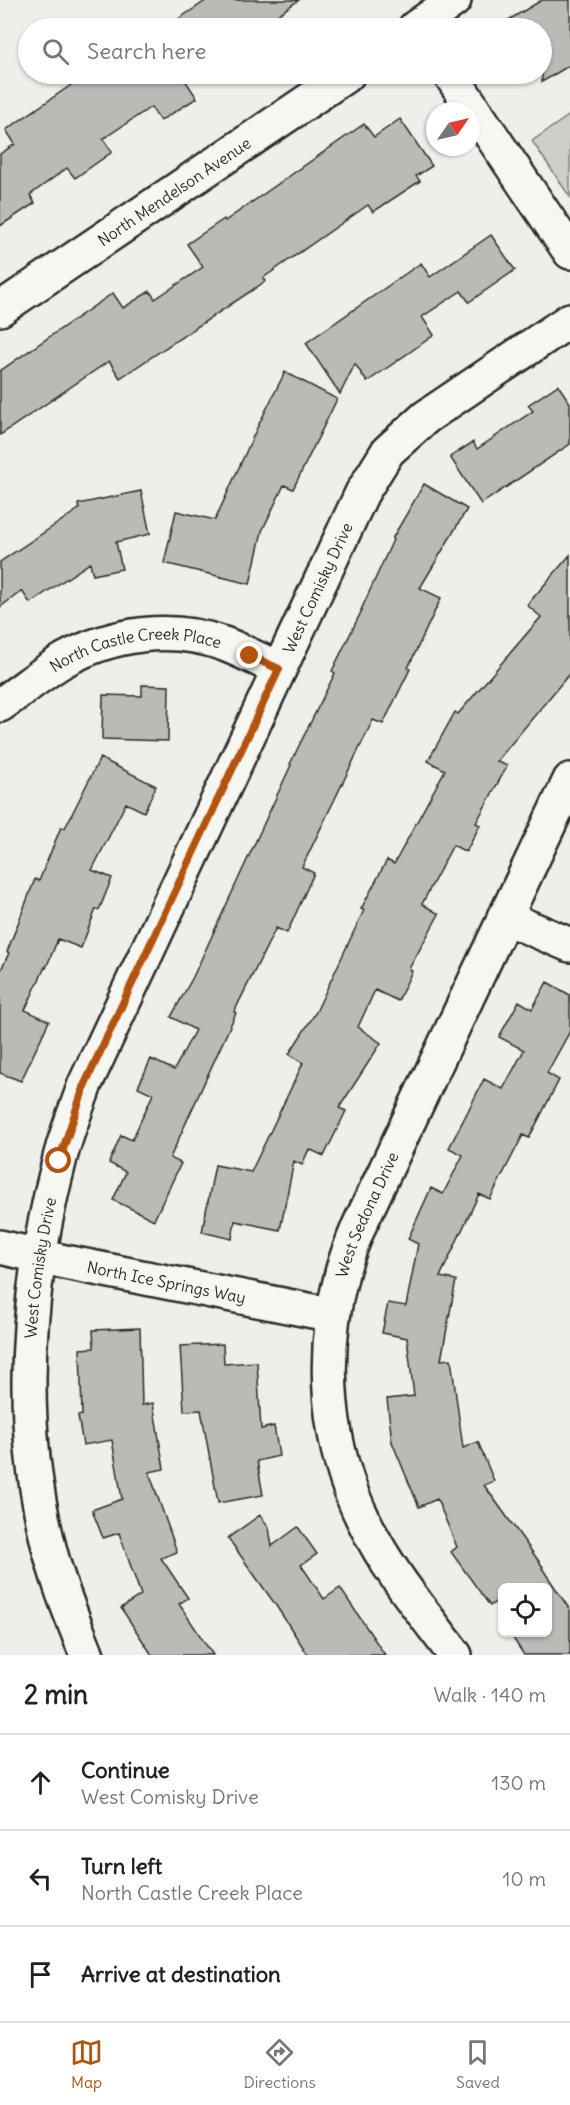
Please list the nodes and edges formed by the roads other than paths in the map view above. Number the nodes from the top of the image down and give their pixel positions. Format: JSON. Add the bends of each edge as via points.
{"nodes":[{"id":1,"x":454,"y":0,"type":"edge"},
{"id":2,"x":431,"y":18,"type":"edge"},
{"id":3,"x":333,"y":84,"type":"edge"},
{"id":4,"x":457,"y":84,"type":"edge"},
{"id":5,"x":570,"y":252,"type":"edge"},
{"id":6,"x":0,"y":309,"type":"edge"},
{"id":7,"x":570,"y":320,"type":"edge"},
{"id":8,"x":279,"y":669,"type":"junction"},
{"id":9,"x":0,"y":705,"type":"edge"},
{"id":10,"x":570,"y":780,"type":"edge"},
{"id":11,"x":504,"y":917,"type":"junction"},
{"id":12,"x":570,"y":945,"type":"edge"},
{"id":13,"x":0,"y":1247,"type":"edge"},
{"id":14,"x":39,"y":1257,"type":"junction"},
{"id":15,"x":333,"y":1315,"type":"junction"},
{"id":16,"x":87,"y":1655,"type":"edge"},
{"id":17,"x":455,"y":1655,"type":"edge"}],
"edges":[{"from":1,"to":2,"type":"street"},
{"from":3,"to":6,"type":"street","name":"North Mendelson Avenue"},
{"from":4,"to":5,"type":"street"},
{"from":7,"to":8,"type":"street","name":"West Comisky Drive","via":[[426,417],[388,451],[362,493]]},
{"from":8,"to":9,"type":"street","name":"North Castle Creek Place","via":[[225,644],[188,635],[150,633],[105,641],[63,661]]},
{"from":8,"to":14,"type":"street","name":"West Comisky Drive","via":[[85,1084],[59,1161]]},
{"from":10,"to":11,"type":"street","name":"West Sedona Drive"},
{"from":11,"to":12,"type":"street"},
{"from":11,"to":15,"type":"street","name":"West Sedona Drive","via":[[359,1226],[342,1272]]},
{"from":13,"to":14,"type":"street","name":"North Ice Springs Way"},
{"from":14,"to":15,"type":"street","name":"North Ice Springs Way"},
{"from":14,"to":16,"type":"street","name":"West Comisky Drive","via":[[29,1332],[28,1414],[37,1495],[60,1585]]},
{"from":15,"to":17,"type":"street","name":"West Sedona Drive","via":[[329,1369],[332,1421],[345,1474],[364,1523],[393,1572]]}]}
